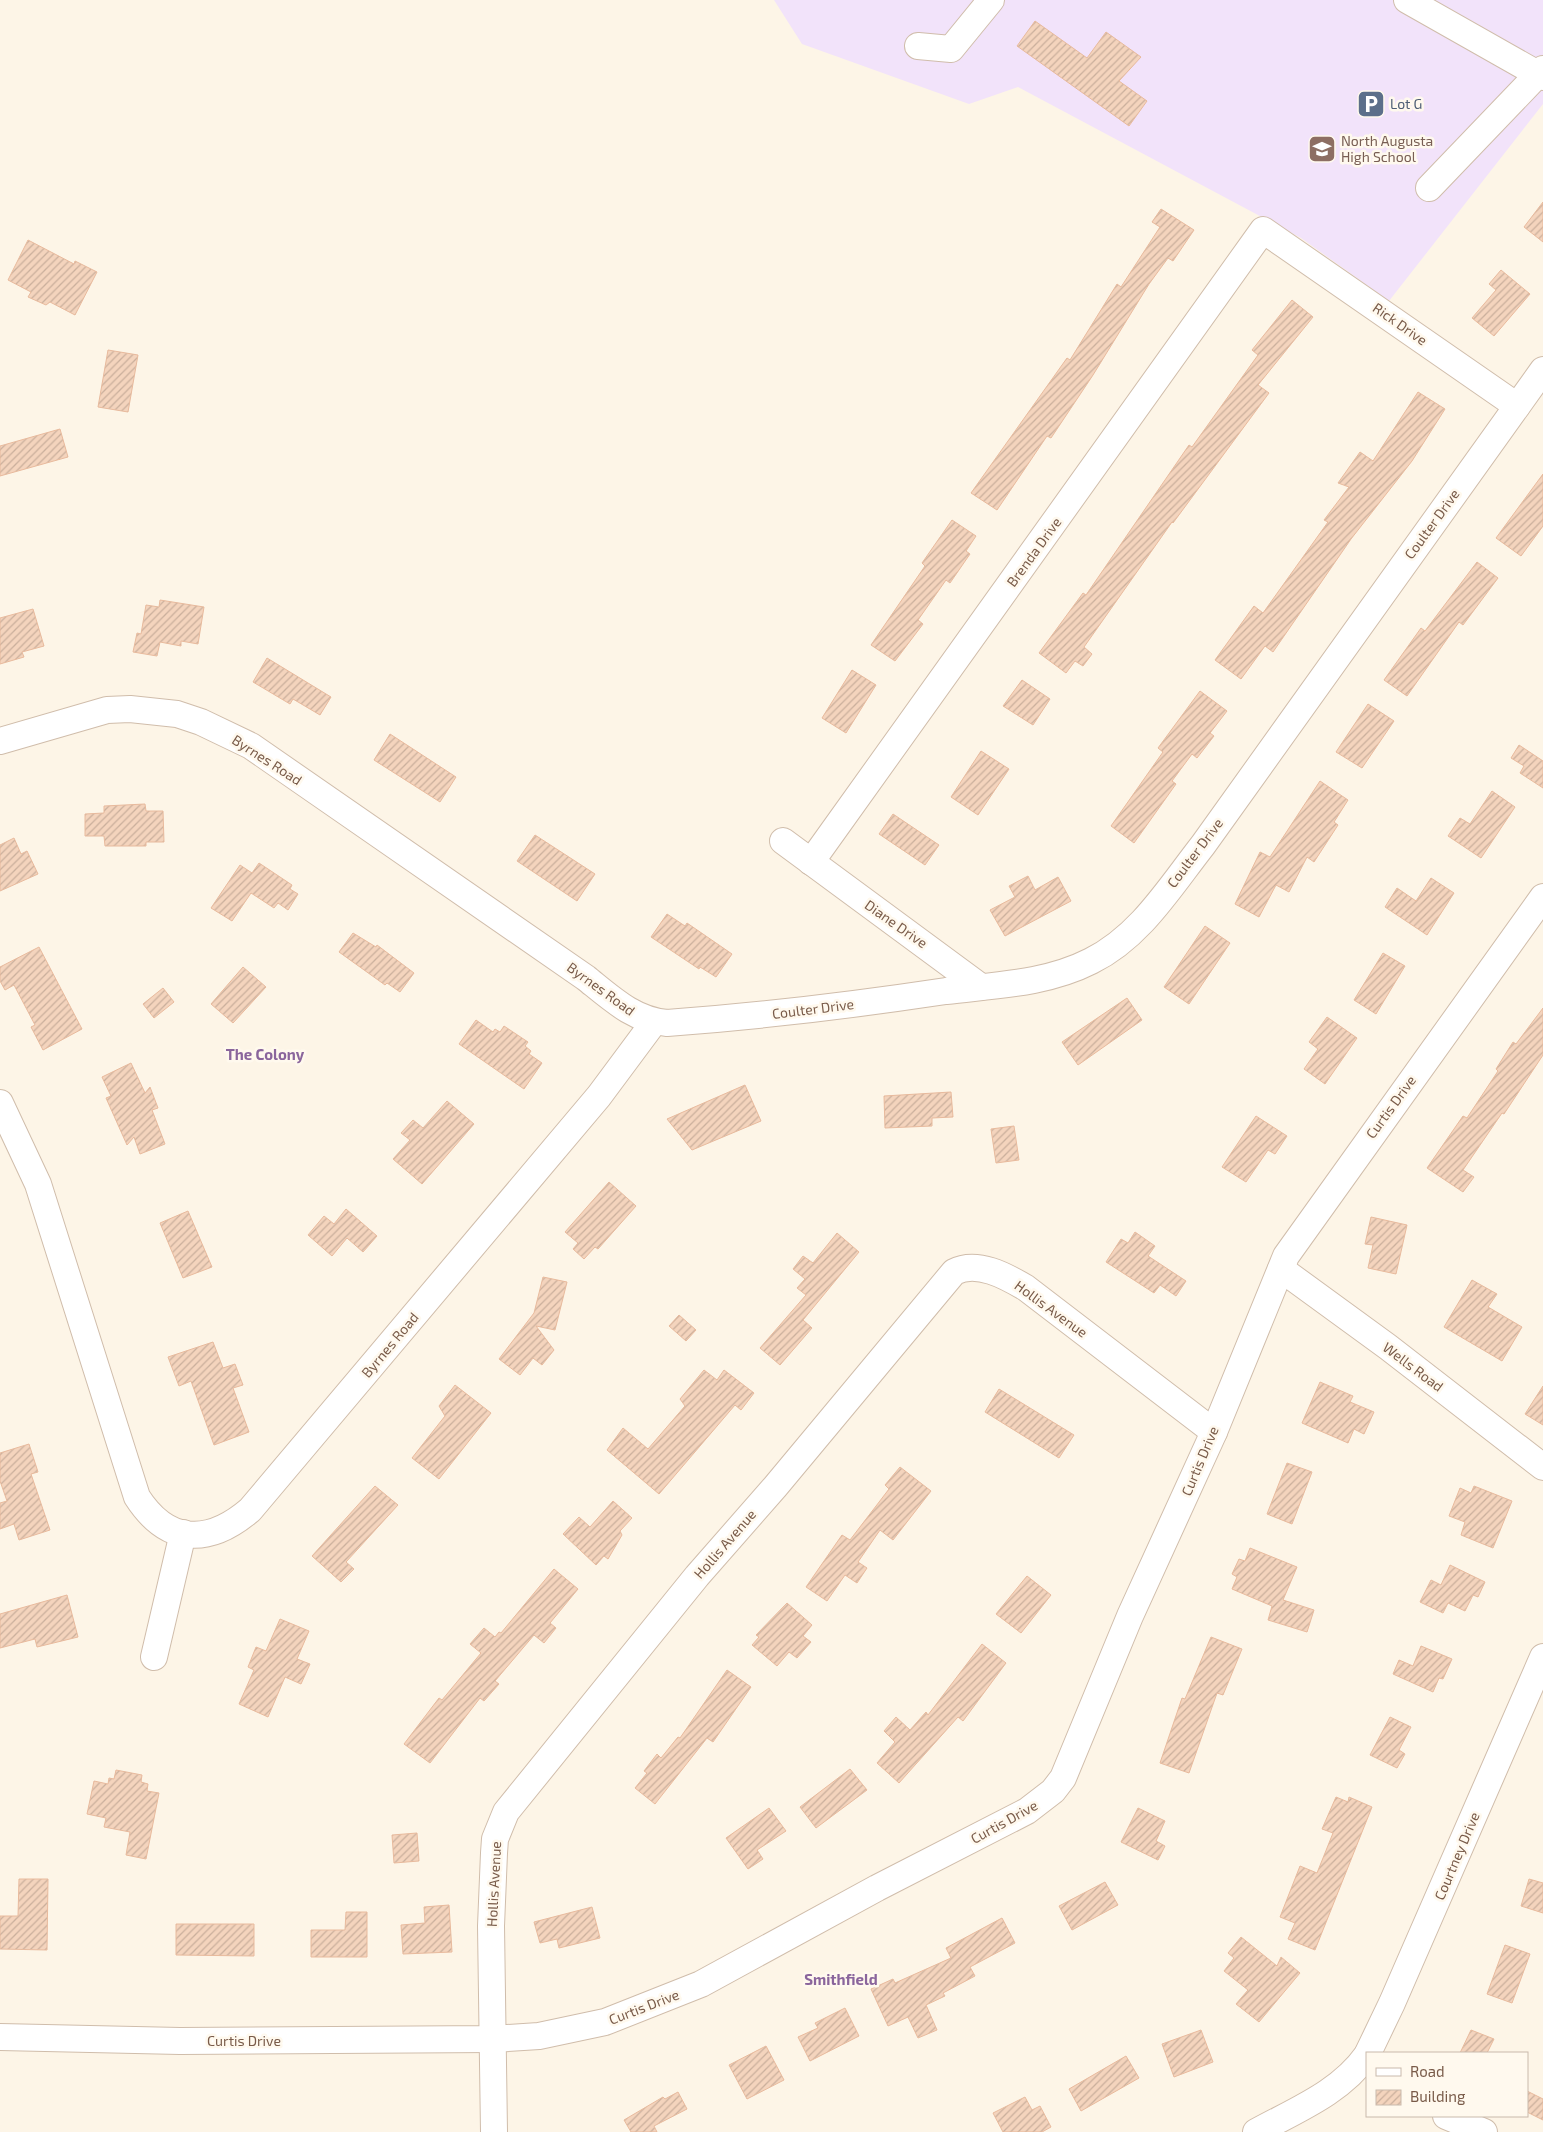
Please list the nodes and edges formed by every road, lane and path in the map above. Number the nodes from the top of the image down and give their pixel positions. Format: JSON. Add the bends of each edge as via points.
{"nodes":[{"id":1,"x":991,"y":0,"type":"edge"},
{"id":2,"x":1407,"y":0,"type":"edge"},
{"id":3,"x":918,"y":46,"type":"dead end"},
{"id":4,"x":1542,"y":74,"type":"edge"},
{"id":5,"x":1428,"y":188,"type":"dead end"},
{"id":6,"x":1282,"y":242,"type":"joint"},
{"id":7,"x":1543,"y":370,"type":"edge"},
{"id":8,"x":1517,"y":406,"type":"junction"},
{"id":9,"x":3,"y":745,"type":"edge"},
{"id":10,"x":783,"y":841,"type":"dead end"},
{"id":11,"x":811,"y":862,"type":"junction"},
{"id":12,"x":1543,"y":897,"type":"edge"},
{"id":13,"x":981,"y":987,"type":"junction"},
{"id":14,"x":654,"y":1022,"type":"junction"},
{"id":15,"x":0,"y":1103,"type":"edge"},
{"id":16,"x":1281,"y":1269,"type":"junction"},
{"id":17,"x":1214,"y":1432,"type":"junction"},
{"id":18,"x":1543,"y":1467,"type":"edge"},
{"id":19,"x":183,"y":1533,"type":"junction"},
{"id":20,"x":154,"y":1657,"type":"dead end"},
{"id":21,"x":1543,"y":1657,"type":"edge"},
{"id":22,"x":0,"y":2037,"type":"edge"},
{"id":23,"x":493,"y":2039,"type":"junction"},
{"id":24,"x":1370,"y":2052,"type":"edge"},
{"id":25,"x":1364,"y":2065,"type":"edge"},
{"id":26,"x":1448,"y":2117,"type":"edge"},
{"id":27,"x":494,"y":2132,"type":"edge"},
{"id":28,"x":1256,"y":2132,"type":"edge"},
{"id":29,"x":1484,"y":2132,"type":"edge"}],
"edges":[{"from":1,"to":3,"type":"street","via":[[951,49]]},
{"from":2,"to":4,"type":"street"},
{"from":4,"to":5,"type":"street"},
{"from":6,"to":8,"type":"street","name":"Rick Drive"},
{"from":6,"to":11,"type":"street","name":"Brenda Drive","via":[[1263,230]]},
{"from":7,"to":8,"type":"street","name":"Coulter Drive"},
{"from":8,"to":13,"type":"street","name":"Coulter Drive","via":[[1203,845],[1148,915],[1131,933],[1091,961],[1038,979]]},
{"from":9,"to":14,"type":"street","name":"Byrnes Road","via":[[107,710],[154,710],[202,722],[251,746],[586,978],[627,1010]]},
{"from":10,"to":11,"type":"street"},
{"from":11,"to":13,"type":"street","name":"Diane Drive"},
{"from":12,"to":16,"type":"street","name":"Curtis Drive","via":[[1286,1256]]},
{"from":13,"to":14,"type":"street","name":"Coulter Drive","via":[[805,1011]]},
{"from":14,"to":19,"type":"street","name":"Byrnes Road","via":[[587,1111],[250,1510],[220,1531],[198,1535]]},
{"from":15,"to":19,"type":"street","name":"Byrnes Road","via":[[38,1184],[137,1497],[156,1521]]},
{"from":16,"to":17,"type":"street","name":"Curtis Drive"},
{"from":16,"to":18,"type":"street","name":"Wells Road"},
{"from":17,"to":23,"type":"street","name":"Curtis Drive","via":[[1130,1616],[1063,1778],[1041,1802],[701,1984],[605,2022],[539,2036]]},
{"from":17,"to":23,"type":"street","name":"Hollis Avenue","via":[[1026,1288],[996,1273],[975,1268],[954,1272],[697,1576],[506,1812],[495,1838],[494,1853],[491,1926]]},
{"from":19,"to":20,"type":"street"},
{"from":21,"to":24,"type":"street","name":"Courtney Drive"},
{"from":22,"to":23,"type":"street","name":"Curtis Drive","via":[[180,2041]]},
{"from":23,"to":27,"type":"street","name":"Hollis Avenue"},
{"from":25,"to":28,"type":"street","name":"Courtney Drive","via":[[1331,2091]]},
{"from":26,"to":29,"type":"street"}]}
